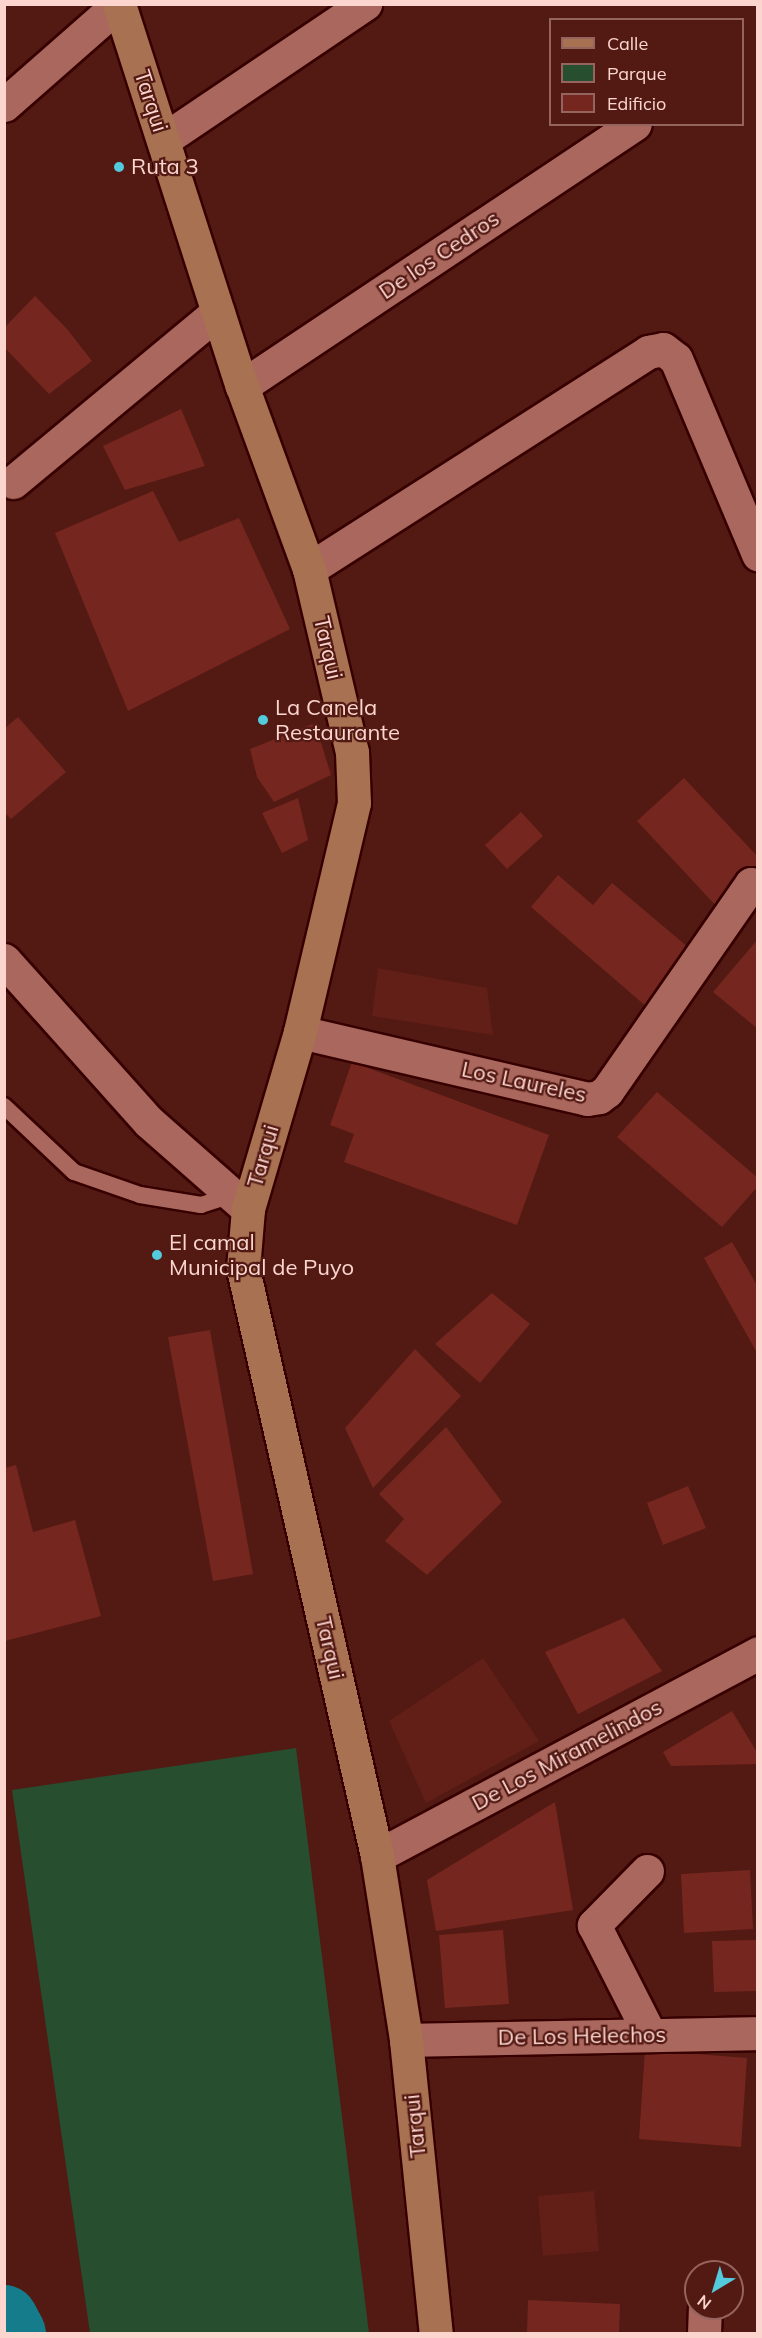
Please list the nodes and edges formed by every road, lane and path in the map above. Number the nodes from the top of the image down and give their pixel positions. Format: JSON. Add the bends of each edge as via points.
{"nodes":[{"id":1,"x":119,"y":4,"type":"edge"},
{"id":2,"x":365,"y":4,"type":"edge"},
{"id":3,"x":4,"y":105,"type":"edge"},
{"id":4,"x":632,"y":126,"type":"edge"},
{"id":5,"x":163,"y":140,"type":"junction"},
{"id":6,"x":218,"y":312,"type":"junction"},
{"id":7,"x":242,"y":386,"type":"junction"},
{"id":8,"x":13,"y":482,"type":"dead end"},
{"id":9,"x":758,"y":554,"type":"edge"},
{"id":10,"x":309,"y":569,"type":"junction"},
{"id":11,"x":754,"y":887,"type":"edge"},
{"id":12,"x":4,"y":960,"type":"edge"},
{"id":13,"x":300,"y":1032,"type":"junction"},
{"id":14,"x":4,"y":1106,"type":"edge"},
{"id":15,"x":239,"y":1202,"type":"junction"},
{"id":16,"x":758,"y":1653,"type":"edge"},
{"id":17,"x":377,"y":1856,"type":"junction"},
{"id":18,"x":647,"y":1871,"type":"dead end"},
{"id":19,"x":758,"y":2033,"type":"edge"},
{"id":20,"x":650,"y":2035,"type":"junction"},
{"id":21,"x":406,"y":2040,"type":"junction"},
{"id":22,"x":436,"y":2334,"type":"edge"}],
"edges":[{"from":1,"to":3,"type":"street"},
{"from":1,"to":5,"type":"street","name":"Tarqui"},
{"from":2,"to":5,"type":"street"},
{"from":4,"to":7,"type":"street","name":"De los Cedros"},
{"from":5,"to":6,"type":"street","name":"Tarqui"},
{"from":6,"to":7,"type":"street","name":"Tarqui"},
{"from":6,"to":8,"type":"street"},
{"from":7,"to":10,"type":"street","name":"Tarqui"},
{"from":9,"to":10,"type":"street","via":[[676,359],[663,349],[648,352]]},
{"from":10,"to":13,"type":"street","name":"Tarqui","via":[[352,752],[354,803]]},
{"from":11,"to":13,"type":"street","name":"Los Laureles","via":[[607,1091],[598,1097],[587,1099]]},
{"from":12,"to":15,"type":"street","via":[[149,1122]]},
{"from":13,"to":15,"type":"street","name":"Tarqui"},
{"from":14,"to":15,"type":"lane","via":[[74,1172],[140,1195],[201,1205]]},
{"from":15,"to":17,"type":"street","name":"Tarqui","via":[[243,1269]]},
{"from":16,"to":17,"type":"street","name":"De Los Miramelindos"},
{"from":17,"to":21,"type":"street","name":"Tarqui"},
{"from":18,"to":20,"type":"street","via":[[594,1925]]},
{"from":19,"to":20,"type":"street","name":"De Los Helechos"},
{"from":20,"to":21,"type":"street","name":"De Los Helechos"},
{"from":21,"to":22,"type":"street","name":"Tarqui"}]}
